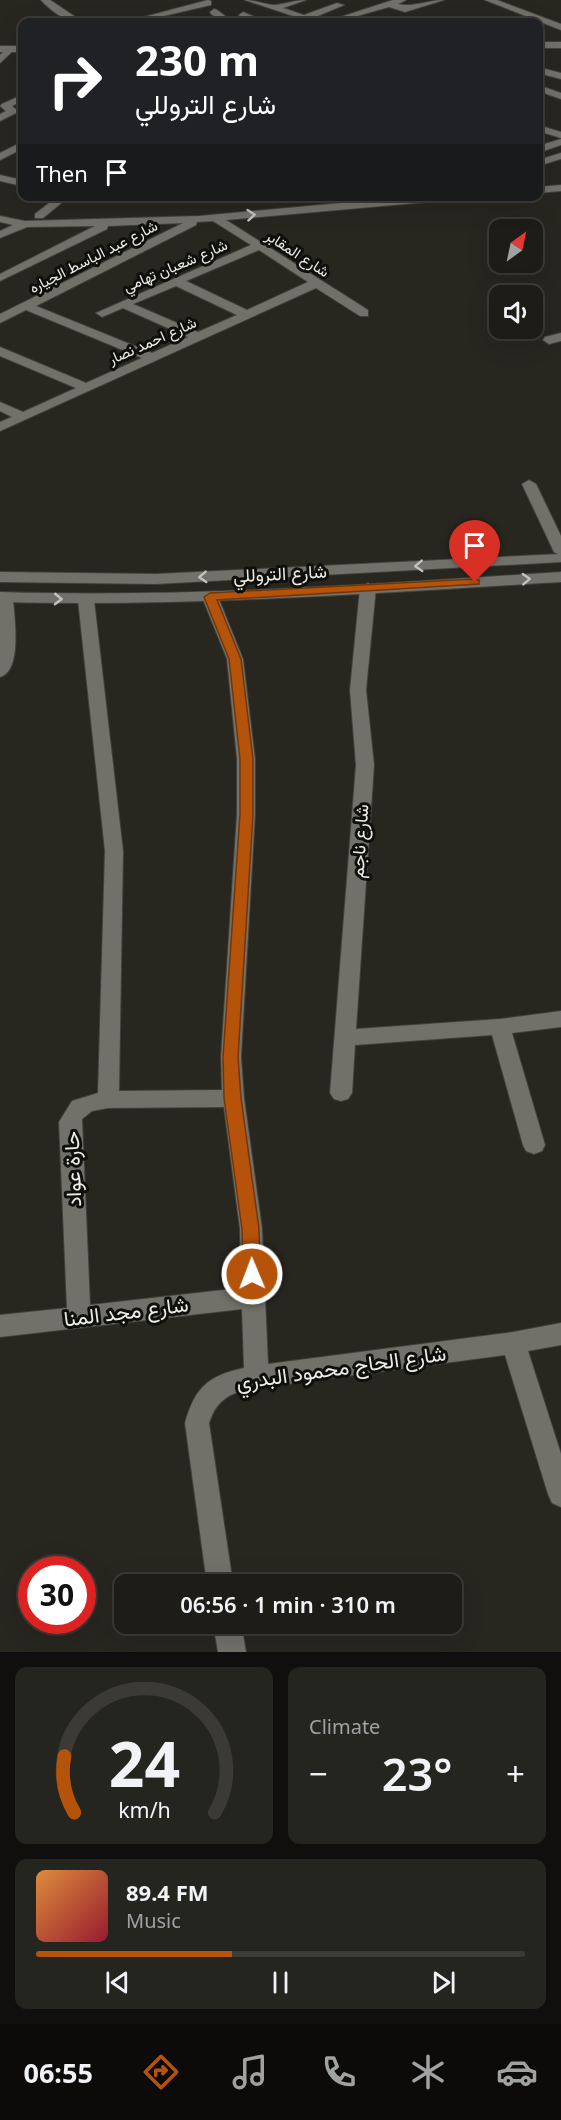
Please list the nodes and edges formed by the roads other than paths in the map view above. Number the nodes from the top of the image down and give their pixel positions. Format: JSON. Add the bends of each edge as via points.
{"nodes":[{"id":1,"x":45,"y":0,"type":"edge"},
{"id":2,"x":249,"y":0,"type":"edge"},
{"id":3,"x":302,"y":0,"type":"edge"},
{"id":4,"x":363,"y":0,"type":"edge"},
{"id":5,"x":402,"y":0,"type":"edge"},
{"id":6,"x":440,"y":0,"type":"edge"},
{"id":7,"x":489,"y":0,"type":"edge"},
{"id":8,"x":208,"y":3,"type":"dead end"},
{"id":9,"x":340,"y":5,"type":"dead end"},
{"id":10,"x":385,"y":5,"type":"junction"},
{"id":11,"x":274,"y":8,"type":"junction"},
{"id":12,"x":214,"y":12,"type":"dead end"},
{"id":13,"x":243,"y":15,"type":"dead end"},
{"id":14,"x":72,"y":18,"type":"edge"},
{"id":15,"x":146,"y":18,"type":"edge"},
{"id":16,"x":221,"y":18,"type":"edge"},
{"id":17,"x":250,"y":18,"type":"edge"},
{"id":18,"x":304,"y":18,"type":"joint"},
{"id":19,"x":342,"y":18,"type":"edge"},
{"id":20,"x":537,"y":18,"type":"edge"},
{"id":21,"x":543,"y":20,"type":"edge"},
{"id":22,"x":561,"y":27,"type":"edge"},
{"id":23,"x":543,"y":38,"type":"edge"},
{"id":24,"x":561,"y":38,"type":"edge"},
{"id":25,"x":0,"y":41,"type":"edge"},
{"id":26,"x":18,"y":41,"type":"edge"},
{"id":27,"x":543,"y":45,"type":"edge"},
{"id":28,"x":561,"y":45,"type":"edge"},
{"id":29,"x":0,"y":49,"type":"edge"},
{"id":30,"x":10,"y":49,"type":"junction"},
{"id":31,"x":18,"y":49,"type":"edge"},
{"id":32,"x":0,"y":60,"type":"edge"},
{"id":33,"x":543,"y":71,"type":"edge"},
{"id":34,"x":561,"y":76,"type":"edge"},
{"id":35,"x":543,"y":90,"type":"edge"},
{"id":36,"x":0,"y":94,"type":"edge"},
{"id":37,"x":561,"y":97,"type":"edge"},
{"id":38,"x":18,"y":98,"type":"edge"},
{"id":39,"x":18,"y":100,"type":"edge"},
{"id":40,"x":550,"y":101,"type":"dead end"},
{"id":41,"x":0,"y":118,"type":"edge"},
{"id":42,"x":561,"y":126,"type":"edge"},
{"id":43,"x":544,"y":129,"type":"edge"},
{"id":44,"x":561,"y":135,"type":"edge"},
{"id":45,"x":561,"y":142,"type":"edge"},
{"id":46,"x":18,"y":148,"type":"edge"},
{"id":47,"x":543,"y":148,"type":"edge"},
{"id":48,"x":561,"y":156,"type":"edge"},
{"id":49,"x":0,"y":157,"type":"edge"},
{"id":50,"x":543,"y":161,"type":"edge"},
{"id":51,"x":0,"y":178,"type":"edge"},
{"id":52,"x":18,"y":182,"type":"edge"},
{"id":53,"x":543,"y":186,"type":"edge"},
{"id":54,"x":558,"y":188,"type":"edge"},
{"id":55,"x":543,"y":190,"type":"edge"},
{"id":56,"x":58,"y":201,"type":"edge"},
{"id":57,"x":262,"y":201,"type":"edge"},
{"id":58,"x":405,"y":201,"type":"edge"},
{"id":59,"x":39,"y":216,"type":"junction"},
{"id":60,"x":216,"y":218,"type":"junction"},
{"id":61,"x":2,"y":219,"type":"edge"},
{"id":62,"x":199,"y":219,"type":"junction"},
{"id":63,"x":110,"y":223,"type":"junction"},
{"id":64,"x":25,"y":224,"type":"junction"},
{"id":65,"x":0,"y":235,"type":"edge"},
{"id":66,"x":259,"y":246,"type":"junction"},
{"id":67,"x":0,"y":278,"type":"edge"},
{"id":68,"x":176,"y":281,"type":"junction"},
{"id":69,"x":317,"y":283,"type":"junction"},
{"id":70,"x":123,"y":304,"type":"junction"},
{"id":71,"x":26,"y":306,"type":"junction"},
{"id":72,"x":102,"y":313,"type":"dead end"},
{"id":73,"x":364,"y":313,"type":"dead end"},
{"id":74,"x":247,"y":315,"type":"junction"},
{"id":75,"x":0,"y":319,"type":"edge"},
{"id":76,"x":199,"y":337,"type":"junction"},
{"id":77,"x":0,"y":351,"type":"edge"},
{"id":78,"x":153,"y":358,"type":"junction"},
{"id":79,"x":87,"y":388,"type":"junction"},
{"id":80,"x":0,"y":406,"type":"edge"},
{"id":81,"x":23,"y":417,"type":"junction"},
{"id":82,"x":0,"y":428,"type":"edge"},
{"id":83,"x":529,"y":484,"type":"dead end"},
{"id":84,"x":561,"y":552,"type":"edge"},
{"id":85,"x":561,"y":558,"type":"edge"},
{"id":86,"x":0,"y":577,"type":"edge"},
{"id":87,"x":561,"y":577,"type":"edge"},
{"id":88,"x":368,"y":588,"type":"junction"},
{"id":89,"x":210,"y":597,"type":"junction"},
{"id":90,"x":3,"y":598,"type":"edge"},
{"id":91,"x":87,"y":600,"type":"junction"},
{"id":92,"x":0,"y":672,"type":"edge"},
{"id":93,"x":561,"y":1019,"type":"edge"},
{"id":94,"x":500,"y":1027,"type":"junction"},
{"id":95,"x":345,"y":1038,"type":"junction"},
{"id":96,"x":341,"y":1094,"type":"dead end"},
{"id":97,"x":232,"y":1098,"type":"junction"},
{"id":98,"x":108,"y":1100,"type":"junction"},
{"id":99,"x":534,"y":1146,"type":"dead end"},
{"id":100,"x":252,"y":1297,"type":"junction"},
{"id":101,"x":79,"y":1317,"type":"junction"},
{"id":102,"x":0,"y":1326,"type":"edge"},
{"id":103,"x":561,"y":1334,"type":"edge"},
{"id":104,"x":513,"y":1343,"type":"junction"},
{"id":105,"x":256,"y":1377,"type":"junction"},
{"id":106,"x":561,"y":1494,"type":"edge"},
{"id":107,"x":219,"y":1574,"type":"edge"},
{"id":108,"x":229,"y":1634,"type":"edge"},
{"id":109,"x":232,"y":1652,"type":"edge"}],
"edges":[{"from":1,"to":14,"type":"street"},
{"from":2,"to":11,"type":"street"},
{"from":3,"to":11,"type":"street"},
{"from":4,"to":10,"type":"street"},
{"from":5,"to":10,"type":"street"},
{"from":6,"to":10,"type":"street","via":[[405,9]]},
{"from":7,"to":20,"type":"street"},
{"from":8,"to":15,"type":"street"},
{"from":9,"to":18,"type":"street"},
{"from":10,"to":19,"type":"street"},
{"from":11,"to":18,"type":"street"},
{"from":12,"to":16,"type":"street"},
{"from":13,"to":17,"type":"street"},
{"from":21,"to":22,"type":"street"},
{"from":23,"to":24,"type":"street"},
{"from":25,"to":26,"type":"street"},
{"from":27,"to":28,"type":"street"},
{"from":29,"to":30,"type":"street"},
{"from":30,"to":31,"type":"street"},
{"from":30,"to":32,"type":"street"},
{"from":33,"to":34,"type":"street"},
{"from":35,"to":37,"type":"street"},
{"from":36,"to":38,"type":"street"},
{"from":37,"to":40,"type":"street"},
{"from":39,"to":41,"type":"street","via":[[5,106],[13,111]]},
{"from":42,"to":43,"type":"street"},
{"from":43,"to":44,"type":"street"},
{"from":45,"to":47,"type":"street"},
{"from":46,"to":49,"type":"street"},
{"from":48,"to":50,"type":"street"},
{"from":51,"to":52,"type":"street"},
{"from":53,"to":54,"type":"street"},
{"from":54,"to":55,"type":"street"},
{"from":56,"to":59,"type":"street"},
{"from":57,"to":59,"type":"street"},
{"from":60,"to":58,"type":"street","one_way":true},
{"from":59,"to":61,"type":"street"},
{"from":60,"to":62,"type":"street"},
{"from":60,"to":66,"type":"street","name":"شارع المقابر"},
{"from":61,"to":64,"type":"street"},
{"from":62,"to":63,"type":"street"},
{"from":62,"to":71,"type":"street","name":"شارع عبد الباسط الجياره"},
{"from":63,"to":64,"type":"street"},
{"from":63,"to":67,"type":"street"},
{"from":64,"to":65,"type":"street"},
{"from":66,"to":68,"type":"street","name":"شارع شعبان تهامي"},
{"from":66,"to":69,"type":"street","name":"شارع المقابر"},
{"from":68,"to":70,"type":"street","name":"شارع شعبان تهامي"},
{"from":68,"to":74,"type":"street"},
{"from":69,"to":73,"type":"street","name":"شارع المقابر"},
{"from":69,"to":74,"type":"street","name":"شارع احمد نصار"},
{"from":70,"to":72,"type":"street","name":"شارع شعبان تهامي"},
{"from":70,"to":76,"type":"street"},
{"from":71,"to":75,"type":"street","name":"شارع عبد الباسط الجياره"},
{"from":71,"to":78,"type":"street"},
{"from":74,"to":76,"type":"street","name":"شارع احمد نصار"},
{"from":76,"to":78,"type":"street","name":"شارع احمد نصار"},
{"from":77,"to":79,"type":"street"},
{"from":78,"to":79,"type":"street","name":"شارع احمد نصار"},
{"from":79,"to":81,"type":"street","name":"شارع احمد نصار"},
{"from":80,"to":81,"type":"street"},
{"from":81,"to":82,"type":"street","name":"شارع احمد نصار"},
{"from":83,"to":84,"type":"street"},
{"from":85,"to":86,"type":"street","name":"شارع التروللي","one_way":true,"via":[[156,579]]},
{"from":88,"to":87,"type":"street","name":"شارع التروللي","one_way":true},
{"from":88,"to":89,"type":"street","name":"شارع التروللي"},
{"from":88,"to":95,"type":"street","name":"شارع ناجم","via":[[358,690],[365,765]]},
{"from":89,"to":91,"type":"street","name":"شارع التروللي"},
{"from":89,"to":97,"type":"street","via":[[235,659],[246,759]]},
{"from":90,"to":91,"type":"street","name":"شارع التروللي","one_way":true},
{"from":90,"to":92,"type":"street","via":[[8,653]]},
{"from":91,"to":98,"type":"street","via":[[114,851]]},
{"from":93,"to":94,"type":"street"},
{"from":94,"to":95,"type":"street"},
{"from":94,"to":99,"type":"street"},
{"from":95,"to":96,"type":"street","name":"شارع ناجم"},
{"from":97,"to":98,"type":"street","name":"حارة عواد"},
{"from":97,"to":100,"type":"street","via":[[250,1229]]},
{"from":98,"to":101,"type":"street","name":"حارة عواد","via":[[79,1107],[70,1122]]},
{"from":100,"to":101,"type":"street","name":"شارع مجد المنا"},
{"from":100,"to":105,"type":"street"},
{"from":101,"to":102,"type":"street","name":"شارع مجد المنا"},
{"from":103,"to":104,"type":"street","name":"شارع الحاج محمود البدري"},
{"from":104,"to":105,"type":"street","name":"شارع الحاج محمود البدري"},
{"from":104,"to":106,"type":"street"},
{"from":105,"to":107,"type":"street","name":"شارع الحاج محمود البدري","via":[[218,1387],[200,1409],[198,1423]]},
{"from":108,"to":109,"type":"street"}]}
